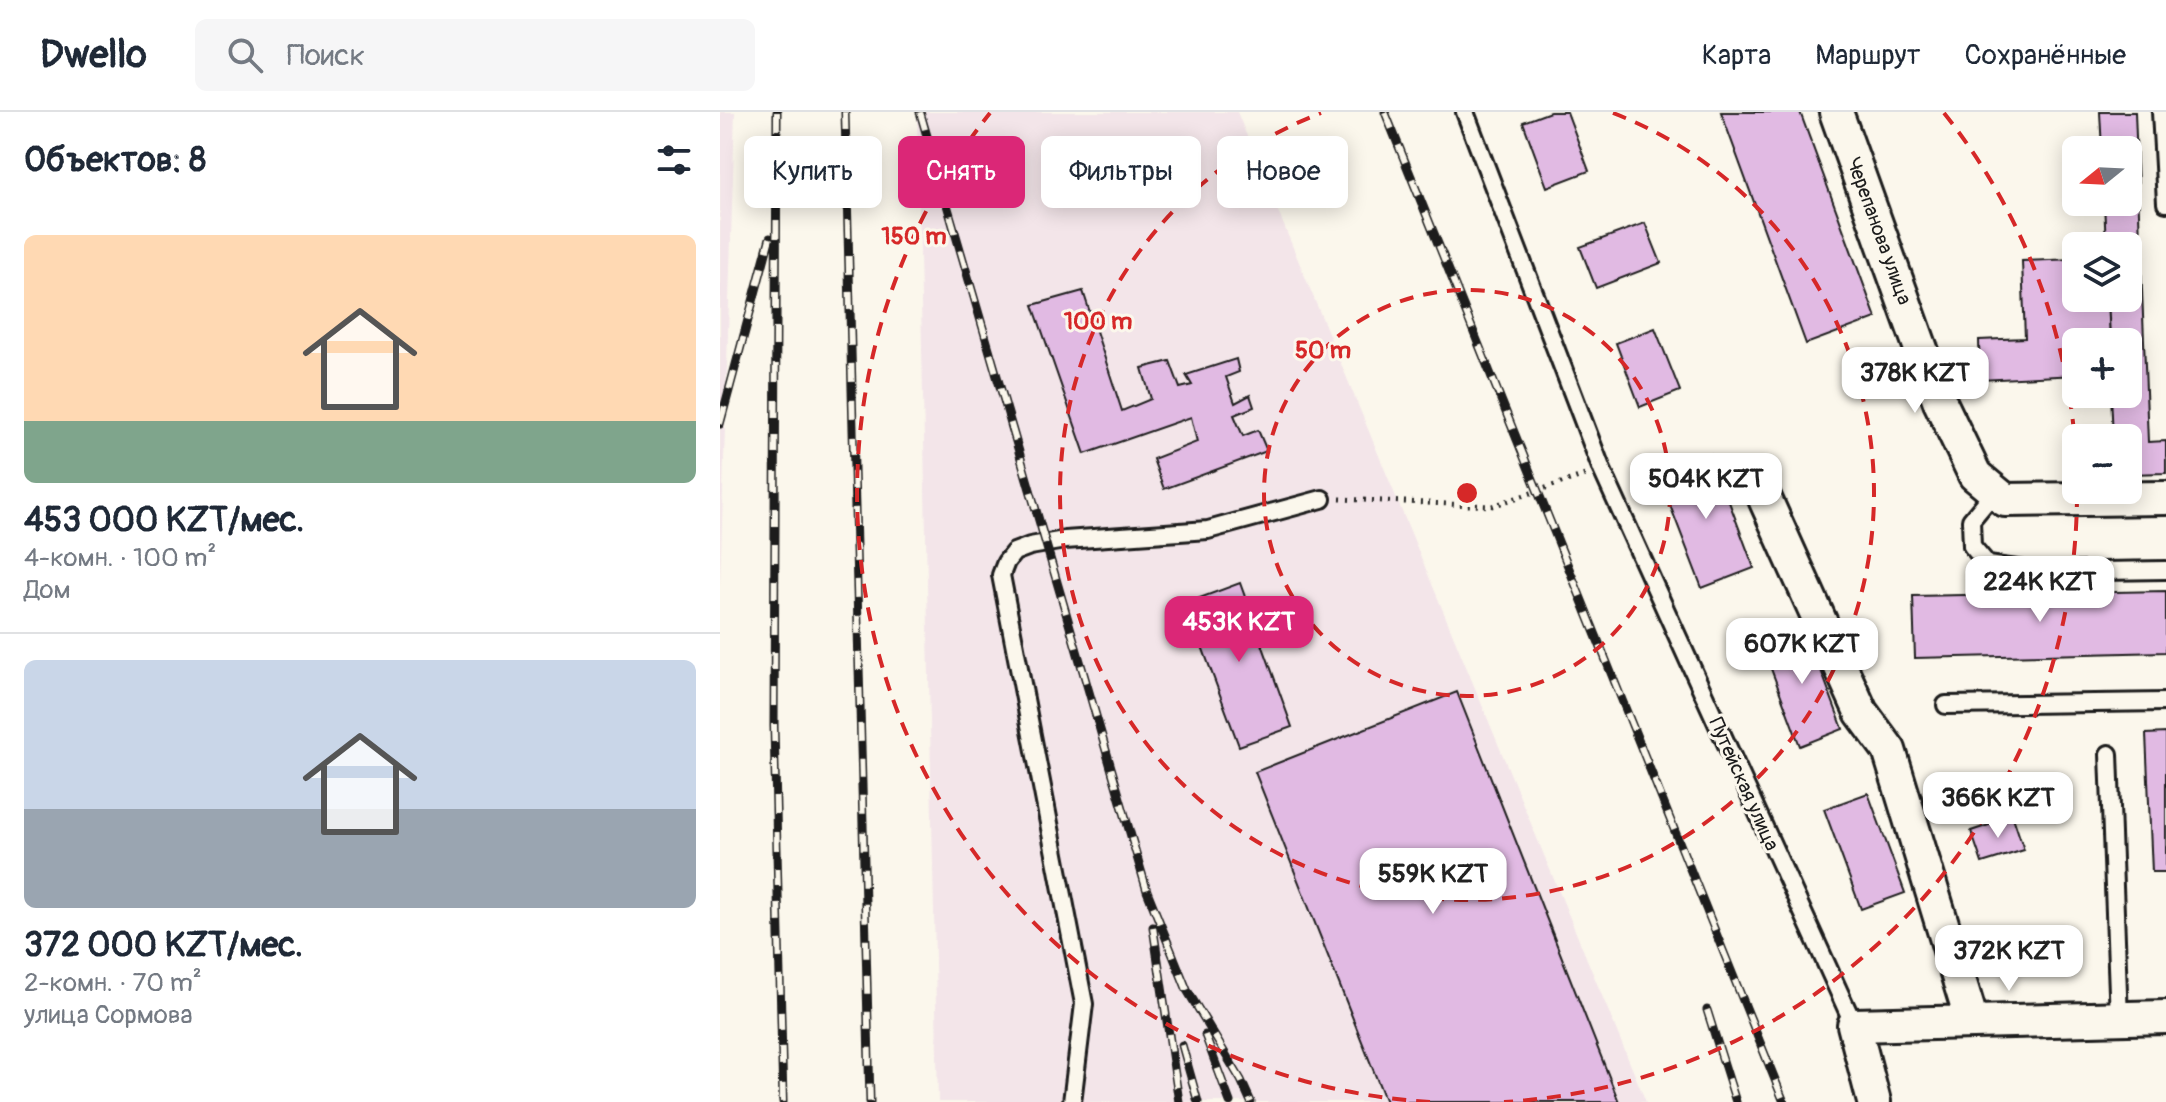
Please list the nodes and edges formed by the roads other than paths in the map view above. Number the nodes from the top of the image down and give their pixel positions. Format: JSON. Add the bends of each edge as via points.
{"nodes":[{"id":1,"x":1465,"y":112,"type":"edge"},
{"id":2,"x":1836,"y":112,"type":"edge"},
{"id":3,"x":2161,"y":112,"type":"edge"},
{"id":4,"x":2166,"y":203,"type":"edge"},
{"id":5,"x":1995,"y":491,"type":"junction"},
{"id":6,"x":2166,"y":498,"type":"edge"},
{"id":7,"x":1322,"y":499,"type":"road end"},
{"id":8,"x":1765,"y":499,"type":"dead end"},
{"id":9,"x":2166,"y":570,"type":"edge"},
{"id":10,"x":2166,"y":702,"type":"edge"},
{"id":11,"x":1946,"y":705,"type":"dead end"},
{"id":12,"x":2109,"y":754,"type":"dead end"},
{"id":13,"x":2166,"y":1017,"type":"edge"},
{"id":14,"x":2119,"y":1019,"type":"junction"},
{"id":15,"x":1972,"y":1022,"type":"junction"},
{"id":16,"x":1854,"y":1025,"type":"junction"},
{"id":17,"x":1072,"y":1102,"type":"edge"},
{"id":18,"x":1874,"y":1102,"type":"edge"}],
"edges":[{"from":1,"to":16,"type":"lane","name":"Путейская улица","via":[[1602,470]]},
{"from":2,"to":5,"type":"street","name":"Черепанова улица","via":[[1940,402],[1975,475]]},
{"from":3,"to":4,"type":"lane"},
{"from":5,"to":6,"type":"street","via":[[2005,500]]},
{"from":5,"to":9,"type":"lane","via":[[1971,520],[1972,546],[1988,565],[2038,572]]},
{"from":7,"to":17,"type":"lane","via":[[1208,530],[1030,546],[1006,562],[1001,575],[1084,1004]]},
{"from":8,"to":15,"type":"street","via":[[1861,712],[1889,750]]},
{"from":10,"to":11,"type":"lane"},
{"from":12,"to":14,"type":"lane"},
{"from":13,"to":14,"type":"street"},
{"from":14,"to":15,"type":"street"},
{"from":15,"to":16,"type":"street"},
{"from":16,"to":18,"type":"street","name":"Путейская улица"}]}
